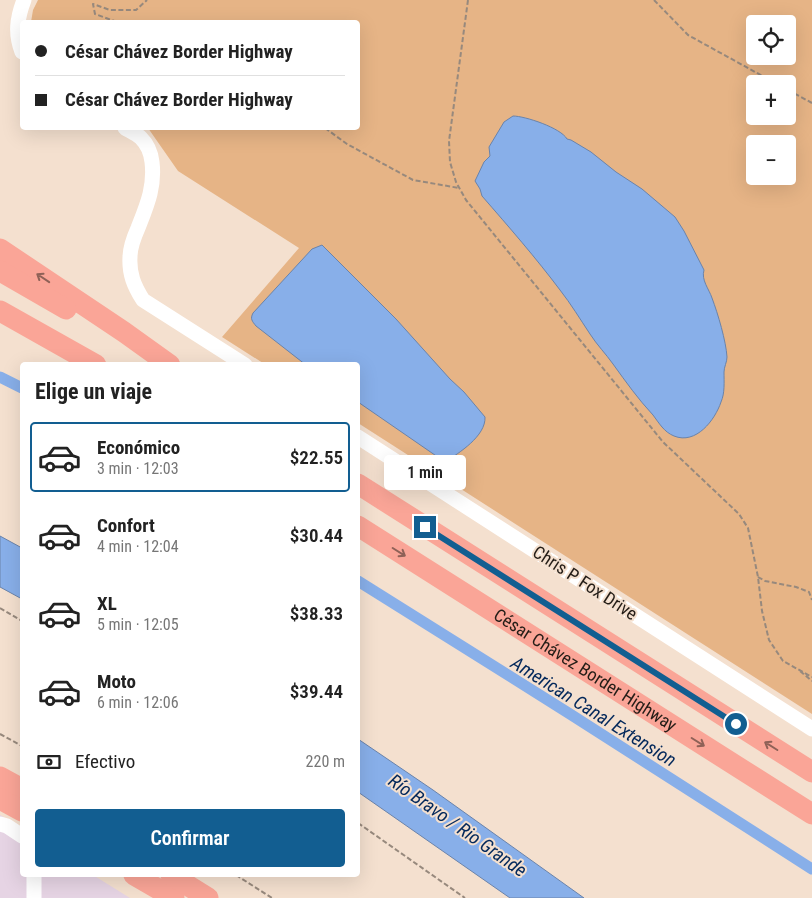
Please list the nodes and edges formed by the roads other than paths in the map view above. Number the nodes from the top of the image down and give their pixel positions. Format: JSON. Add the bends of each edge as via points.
{"nodes":[{"id":1,"x":24,"y":0,"type":"edge"},
{"id":2,"x":20,"y":45,"type":"edge"},
{"id":3,"x":128,"y":130,"type":"edge"},
{"id":4,"x":0,"y":249,"type":"edge"},
{"id":5,"x":0,"y":271,"type":"edge"},
{"id":6,"x":0,"y":311,"type":"edge"},
{"id":7,"x":0,"y":328,"type":"edge"},
{"id":8,"x":69,"y":362,"type":"edge"},
{"id":9,"x":91,"y":362,"type":"edge"},
{"id":10,"x":159,"y":362,"type":"edge"},
{"id":11,"x":166,"y":362,"type":"edge"},
{"id":12,"x":240,"y":362,"type":"edge"},
{"id":13,"x":360,"y":438,"type":"edge"},
{"id":14,"x":360,"y":485,"type":"edge"},
{"id":15,"x":360,"y":527,"type":"edge"},
{"id":16,"x":812,"y":729,"type":"edge"},
{"id":17,"x":812,"y":772,"type":"edge"},
{"id":18,"x":0,"y":777,"type":"edge"},
{"id":19,"x":20,"y":788,"type":"edge"},
{"id":20,"x":0,"y":799,"type":"edge"},
{"id":21,"x":20,"y":810,"type":"edge"},
{"id":22,"x":812,"y":814,"type":"edge"},
{"id":23,"x":0,"y":824,"type":"edge"},
{"id":24,"x":20,"y":835,"type":"edge"},
{"id":25,"x":34,"y":877,"type":"edge"},
{"id":26,"x":137,"y":877,"type":"edge"},
{"id":27,"x":174,"y":877,"type":"edge"},
{"id":28,"x":34,"y":898,"type":"edge"},
{"id":29,"x":174,"y":898,"type":"edge"},
{"id":30,"x":208,"y":898,"type":"edge"}],
"edges":[{"from":1,"to":2,"type":"street","via":[[18,18]]},
{"from":3,"to":12,"type":"street","via":[[148,147],[153,172],[150,196],[130,255],[136,289],[144,300]]},
{"from":11,"to":4,"type":"highway","one_way":true},
{"from":5,"to":10,"type":"highway"},
{"from":6,"to":9,"type":"highway"},
{"from":7,"to":8,"type":"highway"},
{"from":13,"to":16,"type":"street","name":"Chris P Fox Drive"},
{"from":17,"to":14,"type":"highway","name":"César Chávez Border Highway","one_way":true},
{"from":15,"to":22,"type":"highway","name":"César Chávez Border Highway","one_way":true},
{"from":18,"to":19,"type":"highway"},
{"from":20,"to":21,"type":"highway"},
{"from":23,"to":24,"type":"street"},
{"from":25,"to":28,"type":"street"},
{"from":26,"to":29,"type":"highway"},
{"from":27,"to":30,"type":"highway"}]}
